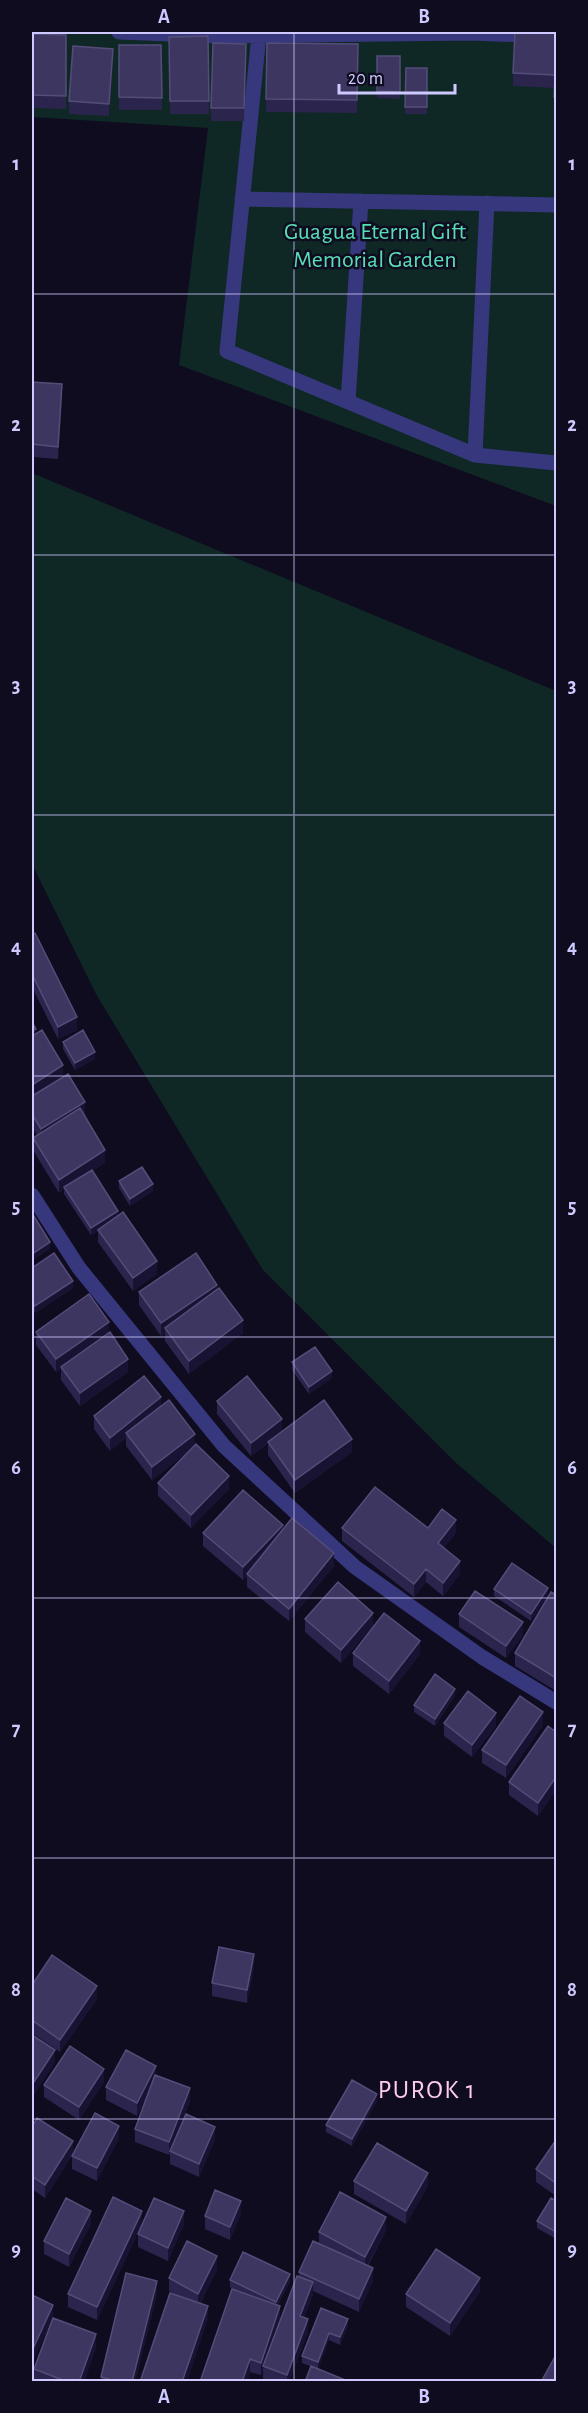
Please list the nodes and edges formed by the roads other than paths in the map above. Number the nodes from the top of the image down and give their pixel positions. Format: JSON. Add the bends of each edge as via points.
{"nodes":[{"id":1,"x":119,"y":32,"type":"edge"},
{"id":2,"x":259,"y":35,"type":"junction"},
{"id":3,"x":556,"y":36,"type":"edge"},
{"id":4,"x":242,"y":199,"type":"junction"},
{"id":5,"x":361,"y":201,"type":"junction"},
{"id":6,"x":487,"y":203,"type":"junction"},
{"id":7,"x":556,"y":205,"type":"edge"},
{"id":8,"x":348,"y":402,"type":"junction"},
{"id":9,"x":475,"y":455,"type":"junction"},
{"id":10,"x":556,"y":463,"type":"edge"},
{"id":11,"x":32,"y":1195,"type":"edge"},
{"id":12,"x":556,"y":1702,"type":"edge"}],
"edges":[{"from":1,"to":2,"type":"street"},
{"from":2,"to":3,"type":"street"},
{"from":2,"to":4,"type":"street"},
{"from":4,"to":5,"type":"street"},
{"from":4,"to":8,"type":"street","via":[[227,351]]},
{"from":5,"to":6,"type":"street"},
{"from":5,"to":8,"type":"street"},
{"from":6,"to":7,"type":"street"},
{"from":6,"to":9,"type":"street"},
{"from":8,"to":9,"type":"street"},
{"from":9,"to":10,"type":"street"},
{"from":11,"to":12,"type":"street","via":[[79,1268],[224,1446],[355,1566],[482,1657]]}]}
